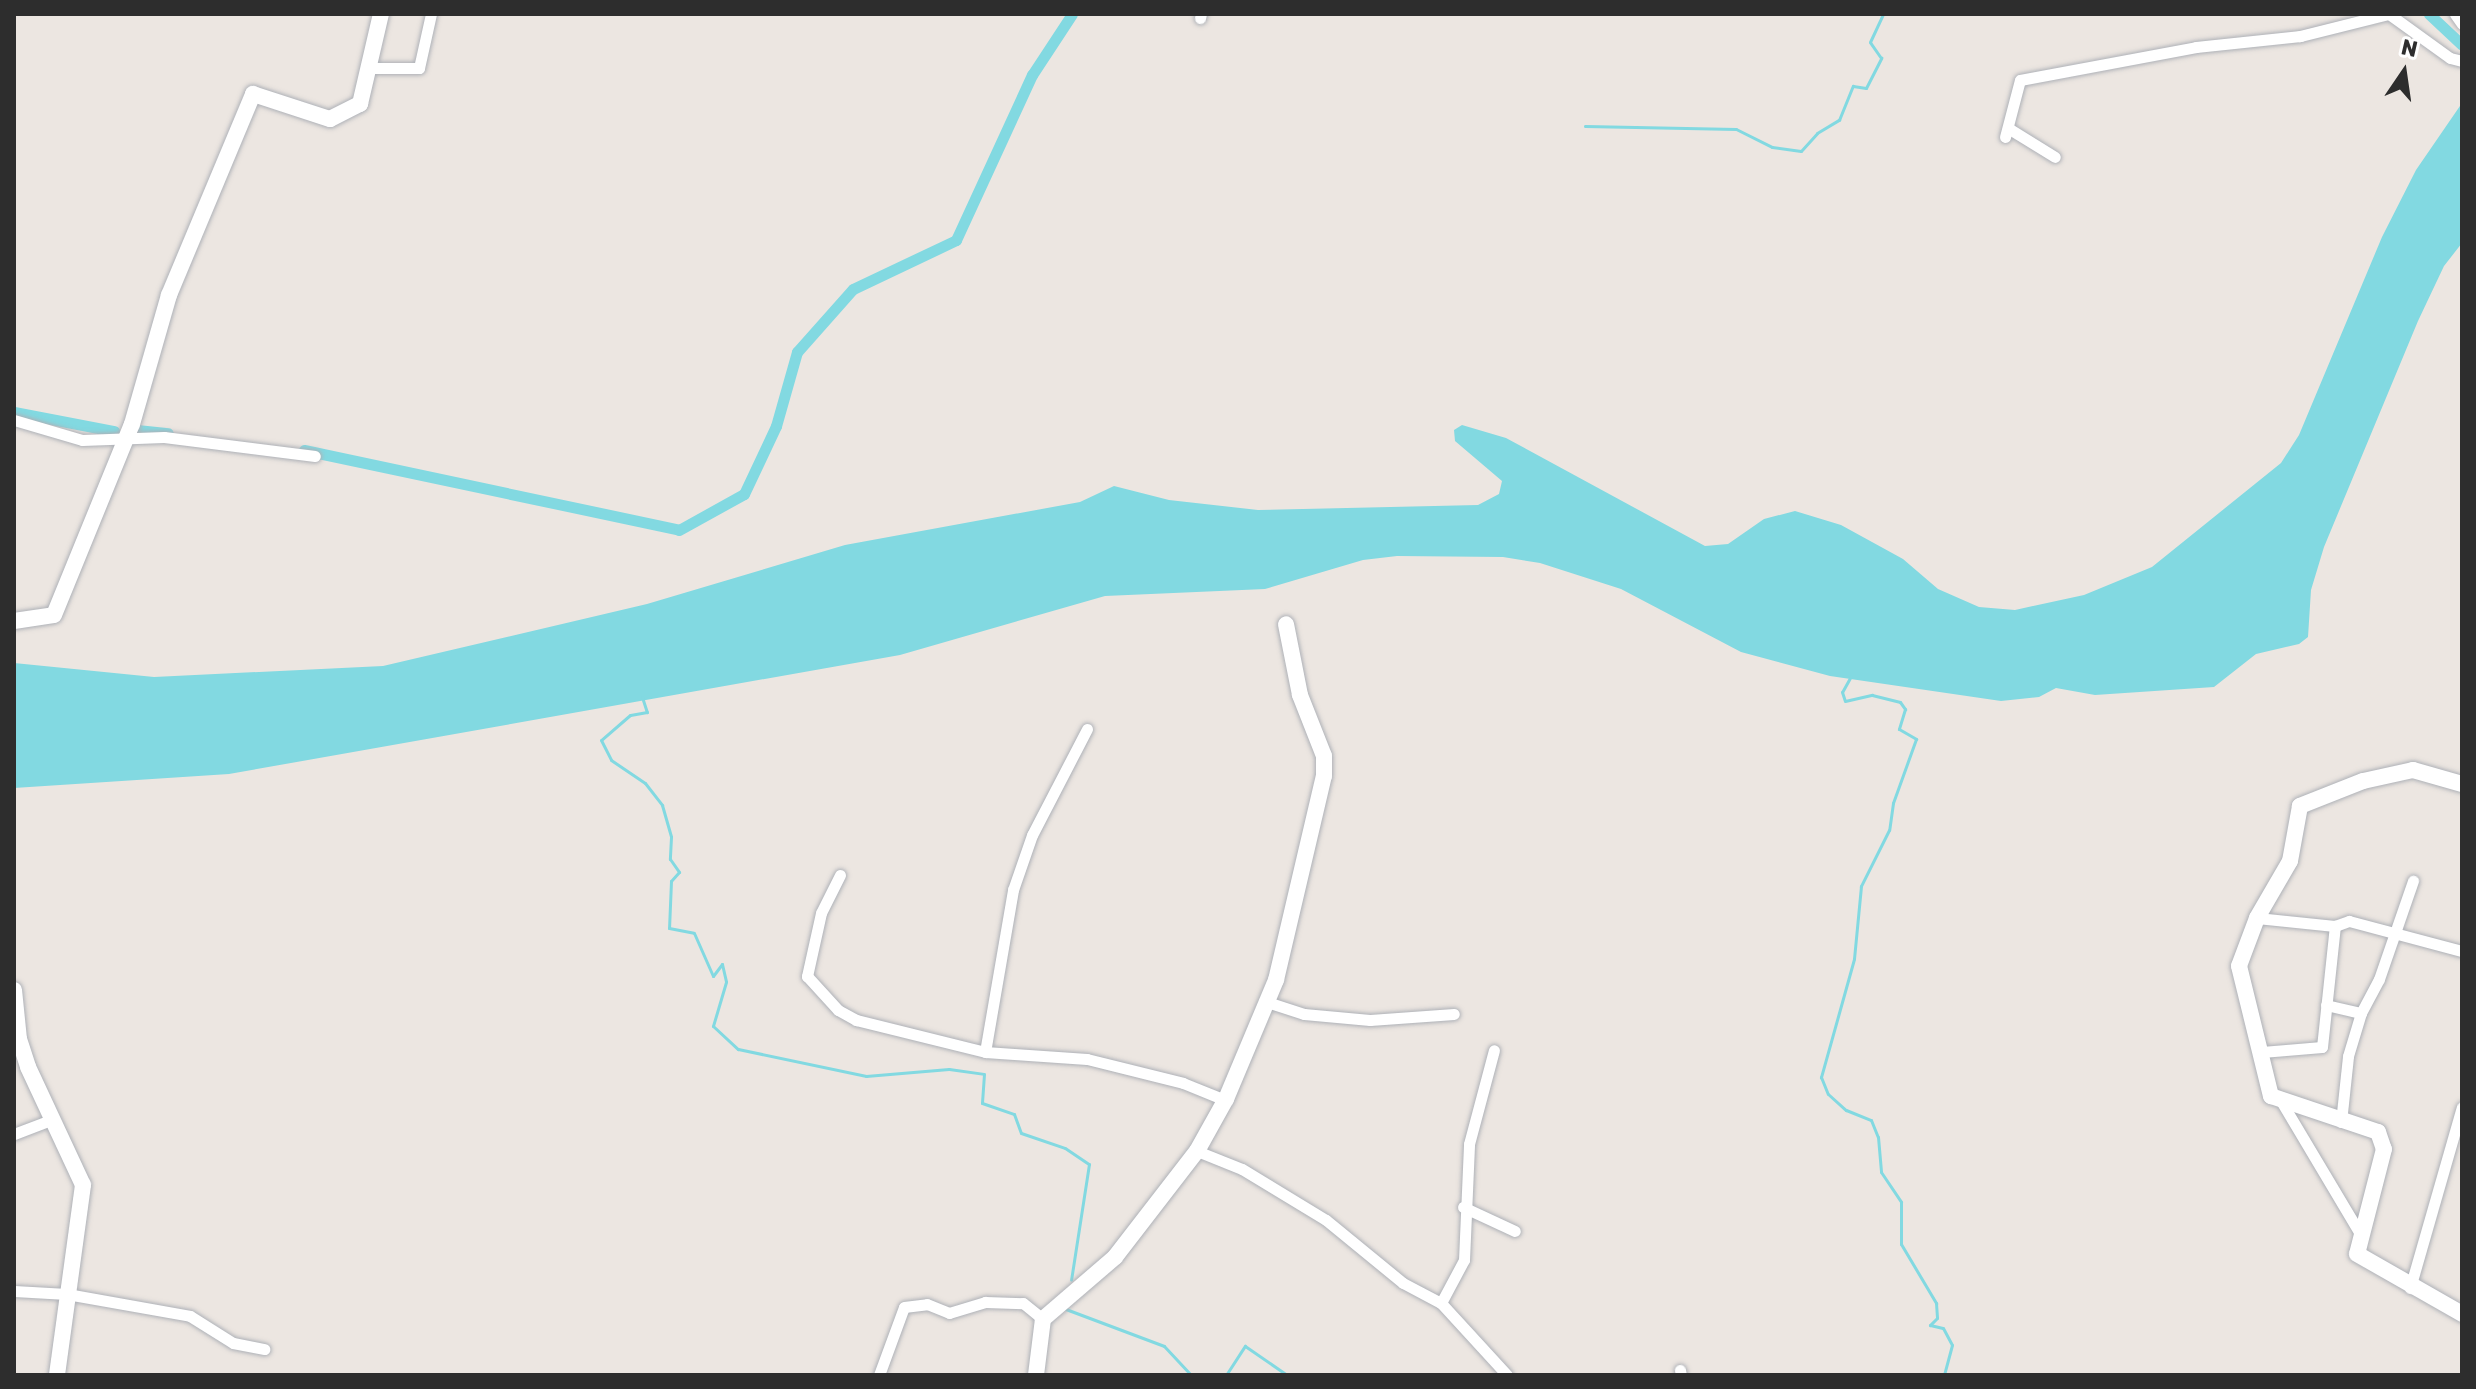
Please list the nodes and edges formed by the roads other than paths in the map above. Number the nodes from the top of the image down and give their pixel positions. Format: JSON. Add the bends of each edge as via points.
{"nodes":[{"id":1,"x":381,"y":14,"type":"edge"},
{"id":2,"x":431,"y":14,"type":"edge"},
{"id":3,"x":2389,"y":14,"type":"edge"},
{"id":4,"x":2455,"y":14,"type":"edge"},
{"id":5,"x":2462,"y":24,"type":"edge"},
{"id":6,"x":2462,"y":61,"type":"edge"},
{"id":7,"x":368,"y":68,"type":"junction"},
{"id":8,"x":2055,"y":157,"type":"dead end"},
{"id":9,"x":14,"y":420,"type":"edge"},
{"id":10,"x":126,"y":440,"type":"junction"},
{"id":11,"x":315,"y":456,"type":"dead end"},
{"id":12,"x":14,"y":621,"type":"edge"},
{"id":13,"x":1286,"y":624,"type":"dead end"},
{"id":14,"x":1087,"y":729,"type":"dead end"},
{"id":15,"x":2462,"y":784,"type":"edge"},
{"id":16,"x":840,"y":875,"type":"dead end"},
{"id":17,"x":2413,"y":881,"type":"dead end"},
{"id":18,"x":2257,"y":918,"type":"junction"},
{"id":19,"x":2335,"y":926,"type":"junction"},
{"id":20,"x":2396,"y":929,"type":"junction"},
{"id":21,"x":2462,"y":951,"type":"edge"},
{"id":22,"x":14,"y":990,"type":"edge"},
{"id":23,"x":1264,"y":1001,"type":"junction"},
{"id":24,"x":2326,"y":1005,"type":"junction"},
{"id":25,"x":2361,"y":1013,"type":"junction"},
{"id":26,"x":1454,"y":1014,"type":"dead end"},
{"id":27,"x":1494,"y":1050,"type":"dead end"},
{"id":28,"x":985,"y":1052,"type":"junction"},
{"id":29,"x":2262,"y":1052,"type":"junction"},
{"id":30,"x":1225,"y":1100,"type":"junction"},
{"id":31,"x":2281,"y":1101,"type":"junction"},
{"id":32,"x":2462,"y":1107,"type":"edge"},
{"id":33,"x":50,"y":1120,"type":"junction"},
{"id":34,"x":2341,"y":1122,"type":"junction"},
{"id":35,"x":14,"y":1134,"type":"edge"},
{"id":36,"x":1197,"y":1151,"type":"junction"},
{"id":37,"x":1463,"y":1207,"type":"junction"},
{"id":38,"x":1515,"y":1231,"type":"dead end"},
{"id":39,"x":2359,"y":1232,"type":"junction"},
{"id":40,"x":2410,"y":1288,"type":"junction"},
{"id":41,"x":14,"y":1291,"type":"edge"},
{"id":42,"x":67,"y":1294,"type":"junction"},
{"id":43,"x":1441,"y":1303,"type":"junction"},
{"id":44,"x":2462,"y":1314,"type":"edge"},
{"id":45,"x":1043,"y":1319,"type":"junction"},
{"id":46,"x":264,"y":1349,"type":"dead end"},
{"id":47,"x":57,"y":1375,"type":"edge"},
{"id":48,"x":879,"y":1375,"type":"edge"},
{"id":49,"x":1036,"y":1375,"type":"edge"},
{"id":50,"x":1507,"y":1375,"type":"edge"}],
"edges":[{"from":1,"to":7,"type":"street"},
{"from":2,"to":7,"type":"street","via":[[419,68]]},
{"from":3,"to":6,"type":"street"},
{"from":3,"to":8,"type":"street","via":[[2300,36],[2196,47],[2020,80],[2006,133]]},
{"from":4,"to":5,"type":"street"},
{"from":7,"to":10,"type":"street","via":[[360,104],[330,119],[253,94],[169,295]]},
{"from":9,"to":10,"type":"street","via":[[82,440]]},
{"from":10,"to":11,"type":"street","via":[[164,437]]},
{"from":10,"to":12,"type":"street","via":[[54,615]]},
{"from":13,"to":23,"type":"street","via":[[1300,695],[1324,756],[1324,776],[1276,980]]},
{"from":14,"to":28,"type":"street","via":[[1032,835],[1013,890]]},
{"from":15,"to":18,"type":"street","via":[[2413,770],[2308,799],[2300,806],[2290,861]]},
{"from":16,"to":28,"type":"street","via":[[821,913],[807,976],[838,1010],[856,1020]]},
{"from":17,"to":20,"type":"street"},
{"from":18,"to":19,"type":"street"},
{"from":18,"to":29,"type":"street","via":[[2239,966]]},
{"from":19,"to":20,"type":"street","via":[[2349,921]]},
{"from":19,"to":24,"type":"street"},
{"from":20,"to":21,"type":"street"},
{"from":20,"to":25,"type":"street"},
{"from":22,"to":33,"type":"street","via":[[19,1039]]},
{"from":23,"to":26,"type":"street","via":[[1304,1014],[1370,1020]]},
{"from":23,"to":30,"type":"street"},
{"from":24,"to":25,"type":"street"},
{"from":24,"to":29,"type":"street","via":[[2322,1047]]},
{"from":25,"to":34,"type":"street","via":[[2348,1056]]},
{"from":27,"to":37,"type":"street","via":[[1469,1144]]},
{"from":28,"to":30,"type":"street","via":[[1087,1059],[1183,1083]]},
{"from":29,"to":31,"type":"street","via":[[2271,1096]]},
{"from":30,"to":36,"type":"street"},
{"from":31,"to":34,"type":"street"},
{"from":31,"to":39,"type":"street"},
{"from":32,"to":40,"type":"street"},
{"from":33,"to":35,"type":"street"},
{"from":33,"to":42,"type":"street","via":[[83,1185]]},
{"from":34,"to":39,"type":"street","via":[[2378,1132],[2384,1149]]},
{"from":36,"to":43,"type":"street","via":[[1242,1169],[1326,1220],[1403,1283]]},
{"from":36,"to":45,"type":"street","via":[[1115,1257]]},
{"from":37,"to":38,"type":"street"},
{"from":37,"to":43,"type":"street","via":[[1462,1271]]},
{"from":39,"to":40,"type":"street","via":[[2357,1254]]},
{"from":40,"to":44,"type":"street"},
{"from":41,"to":42,"type":"street"},
{"from":42,"to":46,"type":"street","via":[[190,1316],[233,1343]]},
{"from":42,"to":47,"type":"street"},
{"from":43,"to":50,"type":"street"},
{"from":45,"to":48,"type":"street","via":[[1023,1303],[985,1302],[949,1313],[927,1304],[904,1307]]},
{"from":45,"to":49,"type":"street"}]}
